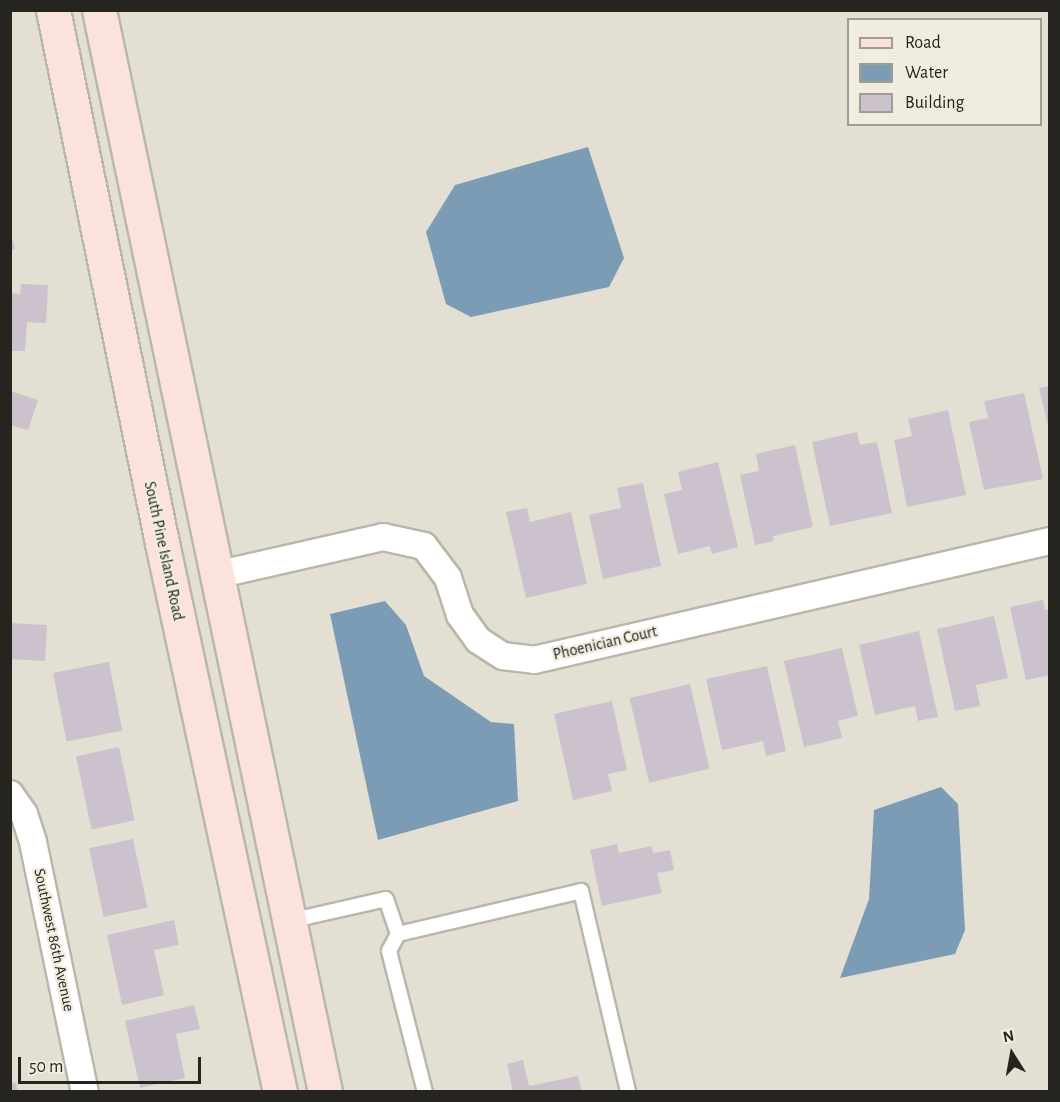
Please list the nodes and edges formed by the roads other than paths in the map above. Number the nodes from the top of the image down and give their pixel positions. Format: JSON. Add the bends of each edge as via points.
{"nodes":[{"id":1,"x":53,"y":10,"type":"edge"},
{"id":2,"x":99,"y":10,"type":"edge"},
{"id":3,"x":1050,"y":541,"type":"edge"},
{"id":4,"x":216,"y":575,"type":"junction"},
{"id":5,"x":10,"y":794,"type":"edge"},
{"id":6,"x":289,"y":921,"type":"junction"},
{"id":7,"x":398,"y":934,"type":"junction"},
{"id":8,"x":85,"y":1092,"type":"edge"},
{"id":9,"x":280,"y":1092,"type":"edge"},
{"id":10,"x":325,"y":1092,"type":"edge"},
{"id":11,"x":425,"y":1092,"type":"edge"},
{"id":12,"x":628,"y":1092,"type":"edge"}],
"edges":[{"from":1,"to":9,"type":"main road","name":"South Pine Island Road"},
{"from":2,"to":4,"type":"main road"},
{"from":3,"to":4,"type":"street","name":"Phoenician Court","via":[[534,660],[503,656],[478,640],[460,615],[448,578],[424,546],[383,537]]},
{"from":4,"to":6,"type":"main road"},
{"from":5,"to":8,"type":"street","name":"Southwest 86th Avenue","via":[[24,814],[33,842]]},
{"from":6,"to":7,"type":"lane","via":[[386,899]]},
{"from":6,"to":10,"type":"main road"},
{"from":7,"to":11,"type":"lane","via":[[389,951]]},
{"from":7,"to":12,"type":"lane","via":[[581,891]]}]}
